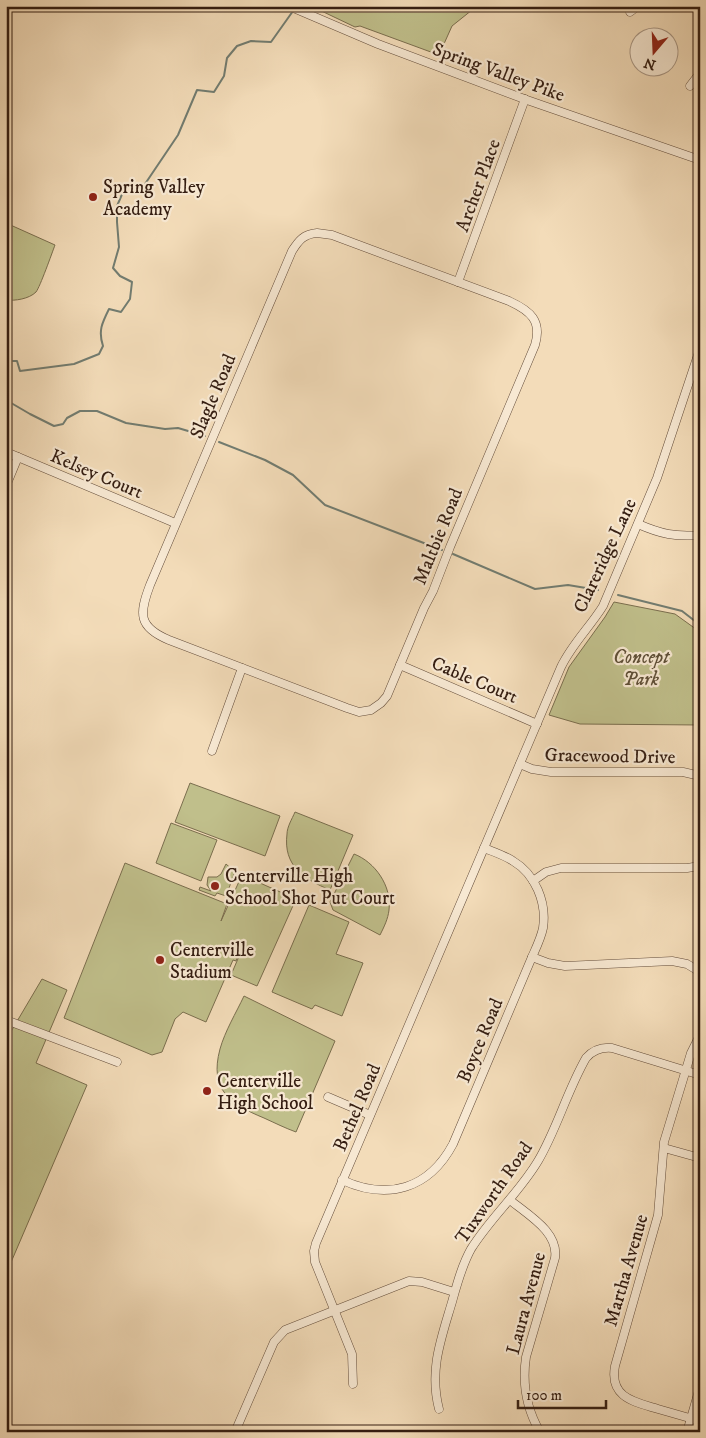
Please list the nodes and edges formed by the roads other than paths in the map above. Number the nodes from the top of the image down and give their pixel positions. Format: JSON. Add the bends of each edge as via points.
{"nodes":[{"id":1,"x":289,"y":6,"type":"edge"},
{"id":2,"x":638,"y":6,"type":"edge"},
{"id":3,"x":630,"y":12,"type":"dead end"},
{"id":4,"x":700,"y":73,"type":"edge"},
{"id":5,"x":690,"y":86,"type":"dead end"},
{"id":6,"x":525,"y":99,"type":"junction"},
{"id":7,"x":700,"y":160,"type":"edge"},
{"id":8,"x":458,"y":282,"type":"junction"},
{"id":9,"x":700,"y":349,"type":"edge"},
{"id":10,"x":6,"y":452,"type":"edge"},
{"id":11,"x":18,"y":457,"type":"junction"},
{"id":12,"x":6,"y":486,"type":"edge"},
{"id":13,"x":175,"y":523,"type":"junction"},
{"id":14,"x":638,"y":524,"type":"junction"},
{"id":15,"x":700,"y":535,"type":"edge"},
{"id":16,"x":400,"y":665,"type":"junction"},
{"id":17,"x":242,"y":668,"type":"junction"},
{"id":18,"x":537,"y":724,"type":"junction"},
{"id":19,"x":212,"y":751,"type":"dead end"},
{"id":20,"x":520,"y":764,"type":"junction"},
{"id":21,"x":700,"y":776,"type":"edge"},
{"id":22,"x":484,"y":848,"type":"junction"},
{"id":23,"x":700,"y":866,"type":"edge"},
{"id":24,"x":533,"y":881,"type":"junction"},
{"id":25,"x":532,"y":957,"type":"junction"},
{"id":26,"x":700,"y":972,"type":"edge"},
{"id":27,"x":6,"y":1020,"type":"edge"},
{"id":28,"x":700,"y":1035,"type":"edge"},
{"id":29,"x":117,"y":1062,"type":"dead end"},
{"id":30,"x":686,"y":1071,"type":"junction"},
{"id":31,"x":700,"y":1075,"type":"edge"},
{"id":32,"x":328,"y":1097,"type":"dead end"},
{"id":33,"x":370,"y":1114,"type":"junction"},
{"id":34,"x":664,"y":1148,"type":"junction"},
{"id":35,"x":700,"y":1158,"type":"edge"},
{"id":36,"x":342,"y":1180,"type":"junction"},
{"id":37,"x":510,"y":1200,"type":"junction"},
{"id":38,"x":454,"y":1292,"type":"junction"},
{"id":39,"x":334,"y":1310,"type":"junction"},
{"id":40,"x":353,"y":1384,"type":"dead end"},
{"id":41,"x":700,"y":1387,"type":"edge"},
{"id":42,"x":439,"y":1409,"type":"dead end"},
{"id":43,"x":691,"y":1418,"type":"junction"},
{"id":44,"x":700,"y":1421,"type":"edge"},
{"id":45,"x":235,"y":1432,"type":"edge"},
{"id":46,"x":540,"y":1432,"type":"edge"},
{"id":47,"x":687,"y":1432,"type":"edge"}],
"edges":[{"from":1,"to":6,"type":"street","name":"Spring Valley Pike","via":[[378,44]]},
{"from":2,"to":3,"type":"street"},
{"from":4,"to":5,"type":"street"},
{"from":6,"to":7,"type":"street","name":"Spring Valley Pike"},
{"from":6,"to":8,"type":"street","name":"Archer Place"},
{"from":8,"to":13,"type":"street","name":"Slagle Road","via":[[332,235],[310,234],[301,238],[292,250]]},
{"from":8,"to":16,"type":"street","name":"Maltbie Road","via":[[521,306],[534,320],[537,337]]},
{"from":9,"to":14,"type":"street","name":"Clareridge Lane"},
{"from":10,"to":11,"type":"street","name":"Kelsey Court"},
{"from":11,"to":12,"type":"street"},
{"from":11,"to":13,"type":"street","name":"Kelsey Court"},
{"from":13,"to":17,"type":"street","name":"Slagle Road","via":[[143,602],[144,622],[157,635]]},
{"from":14,"to":15,"type":"street","via":[[665,534]]},
{"from":14,"to":18,"type":"street","name":"Clareridge Lane","via":[[603,606],[566,655]]},
{"from":16,"to":17,"type":"street","name":"Maltbie Road","via":[[385,698],[376,708],[366,712],[347,708]]},
{"from":16,"to":18,"type":"street","name":"Cable Court"},
{"from":17,"to":19,"type":"street"},
{"from":18,"to":20,"type":"street","name":"Clareridge Lane"},
{"from":20,"to":21,"type":"street","name":"Gracewood Drive","via":[[551,772],[683,772]]},
{"from":20,"to":22,"type":"street","name":"Clareridge Lane"},
{"from":22,"to":24,"type":"street","name":"Boyce Road","via":[[512,860]]},
{"from":22,"to":33,"type":"street","name":"Bethel Road"},
{"from":23,"to":24,"type":"street","via":[[561,868],[546,872]]},
{"from":24,"to":25,"type":"street","name":"Boyce Road","via":[[544,917],[541,936]]},
{"from":25,"to":26,"type":"street","via":[[565,966],[672,960]]},
{"from":25,"to":36,"type":"street","name":"Boyce Road","via":[[443,1161],[426,1177],[397,1190],[371,1190]]},
{"from":27,"to":29,"type":"street"},
{"from":28,"to":30,"type":"street","name":"Martha Avenue"},
{"from":30,"to":31,"type":"street","name":"Tuxworth Road"},
{"from":30,"to":34,"type":"street","name":"Martha Avenue"},
{"from":30,"to":37,"type":"street","name":"Tuxworth Road","via":[[612,1048],[593,1052],[582,1063],[538,1162]]},
{"from":32,"to":33,"type":"street"},
{"from":33,"to":36,"type":"street","name":"Bethel Road"},
{"from":34,"to":35,"type":"street"},
{"from":34,"to":43,"type":"street","name":"Martha Avenue","via":[[658,1215],[613,1377],[618,1390],[631,1401]]},
{"from":36,"to":39,"type":"street","name":"Bethel Road","via":[[314,1250],[315,1262]]},
{"from":37,"to":38,"type":"street","name":"Tuxworth Road","via":[[471,1249]]},
{"from":37,"to":46,"type":"street","name":"Laura Avenue","via":[[547,1231],[556,1245],[526,1357],[527,1404]]},
{"from":38,"to":39,"type":"street","via":[[409,1281]]},
{"from":38,"to":42,"type":"street","name":"Tuxworth Road","via":[[436,1362]]},
{"from":39,"to":40,"type":"street","name":"Bethel Road","via":[[352,1354]]},
{"from":39,"to":45,"type":"street","via":[[285,1330],[277,1337]]},
{"from":41,"to":43,"type":"street"},
{"from":43,"to":44,"type":"street","name":"Martha Avenue"},
{"from":43,"to":47,"type":"street"}]}
